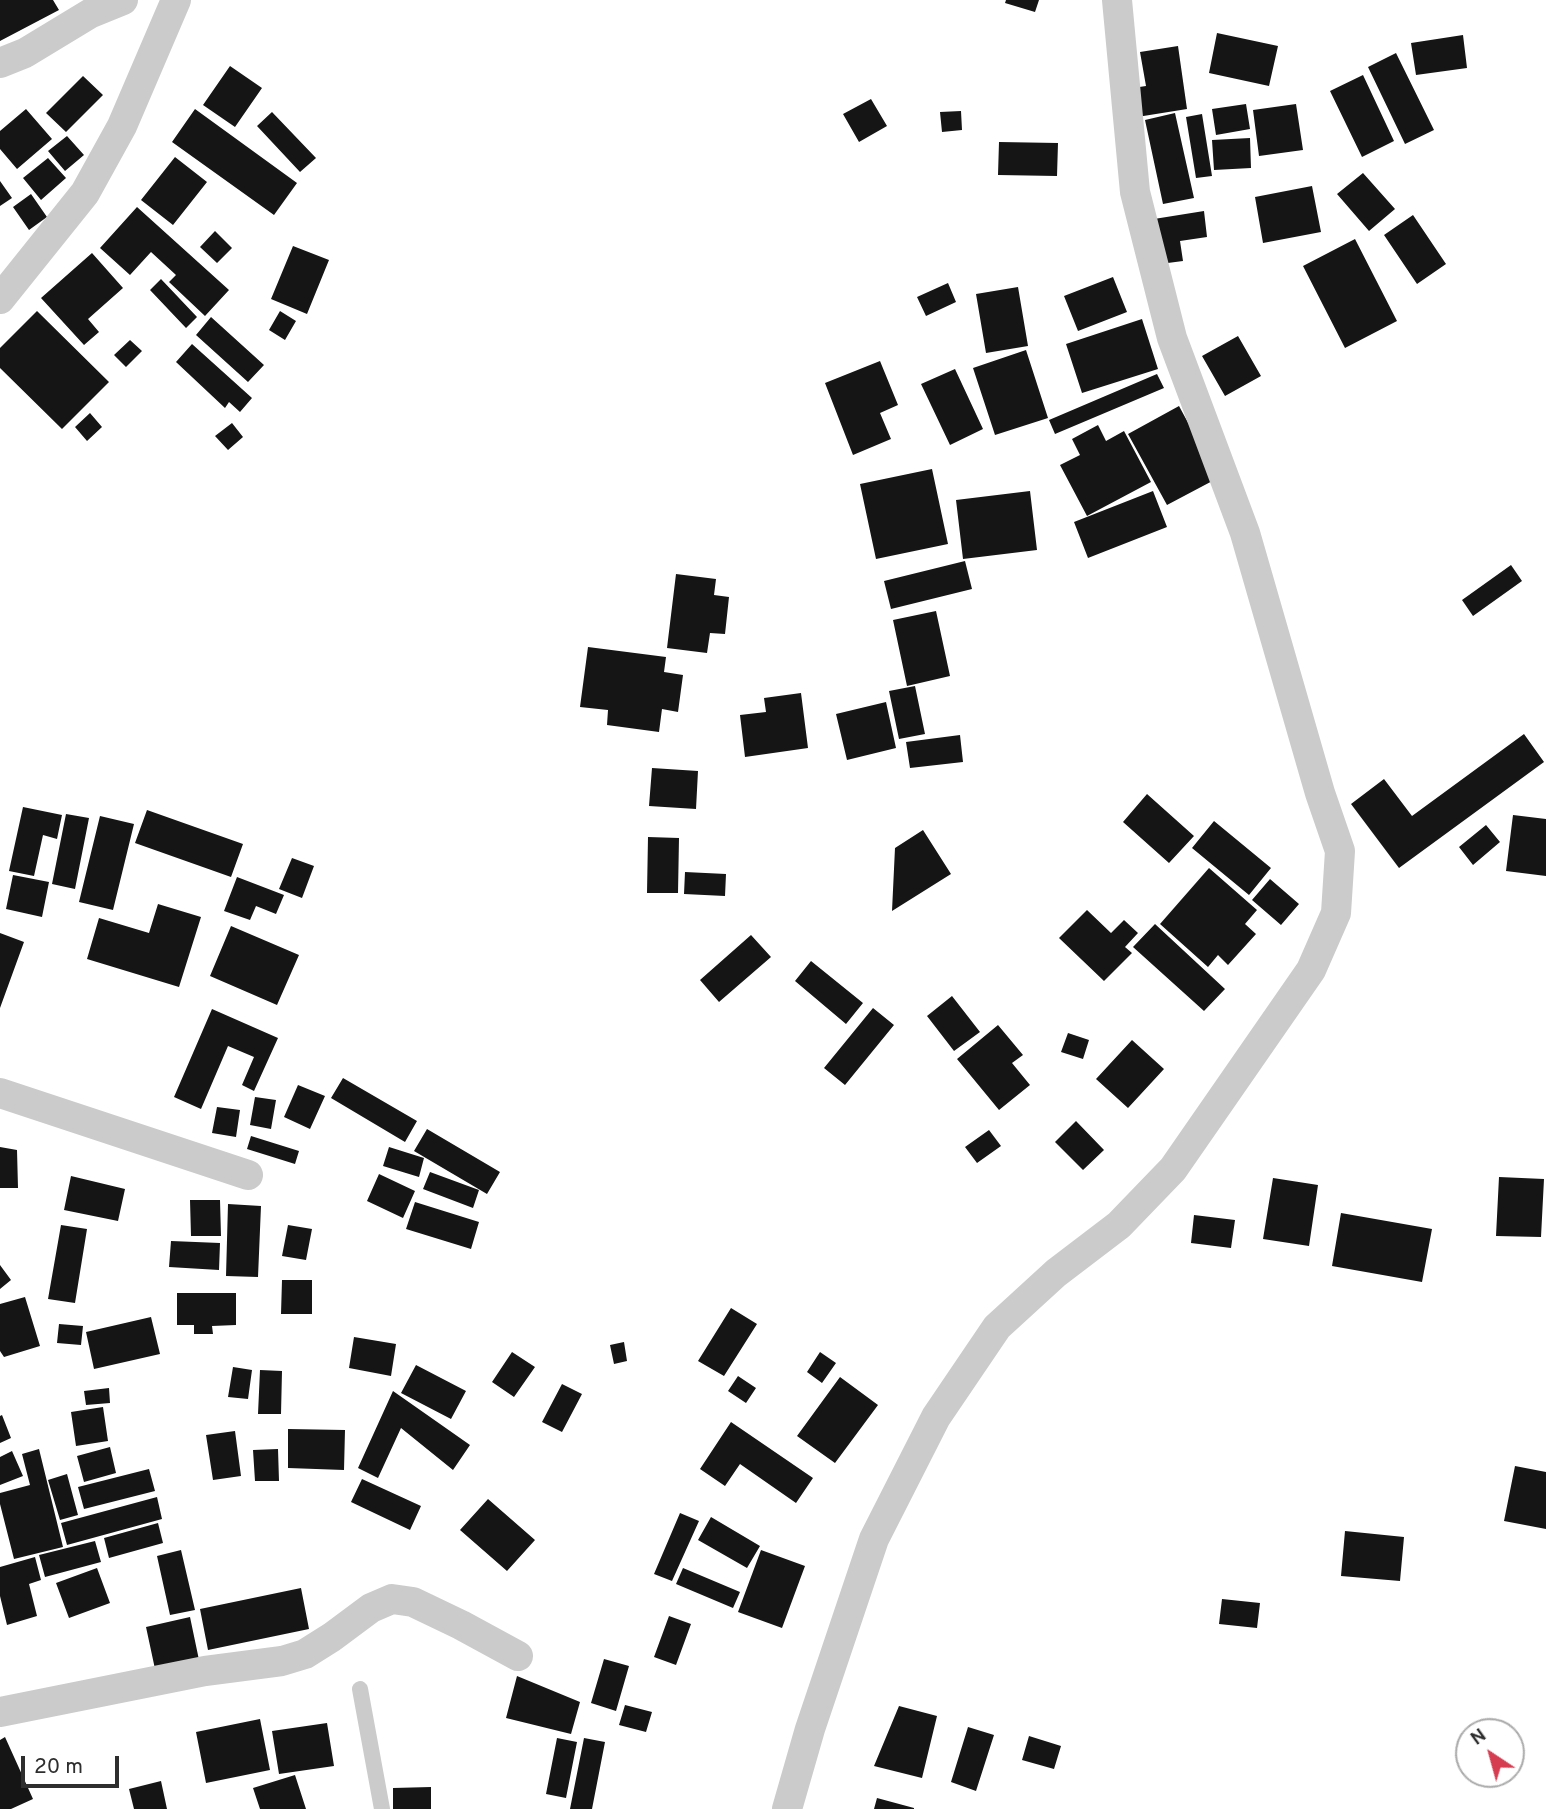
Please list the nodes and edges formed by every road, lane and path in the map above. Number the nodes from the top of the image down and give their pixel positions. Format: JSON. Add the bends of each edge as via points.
{"nodes":[{"id":1,"x":122,"y":0,"type":"edge"},
{"id":2,"x":176,"y":0,"type":"edge"},
{"id":3,"x":1118,"y":0,"type":"edge"},
{"id":4,"x":0,"y":63,"type":"edge"},
{"id":5,"x":0,"y":299,"type":"edge"},
{"id":6,"x":0,"y":1093,"type":"edge"},
{"id":7,"x":248,"y":1175,"type":"dead end"},
{"id":8,"x":518,"y":1656,"type":"dead end"},
{"id":9,"x":360,"y":1689,"type":"dead end"},
{"id":10,"x":0,"y":1712,"type":"edge"},
{"id":11,"x":382,"y":1809,"type":"edge"},
{"id":12,"x":788,"y":1809,"type":"edge"}],
"edges":[{"from":1,"to":4,"type":"street"},
{"from":2,"to":5,"type":"street","via":[[122,126],[85,193]]},
{"from":3,"to":12,"type":"street","via":[[1135,192],[1172,338],[1245,533],[1340,851],[1336,913],[1311,970],[1173,1169],[1119,1225],[1056,1273],[997,1327],[936,1417],[874,1539]]},
{"from":6,"to":7,"type":"street"},
{"from":8,"to":10,"type":"street","via":[[413,1602],[392,1599],[371,1608],[305,1654],[282,1661],[205,1671]]},
{"from":9,"to":11,"type":"lane"}]}
